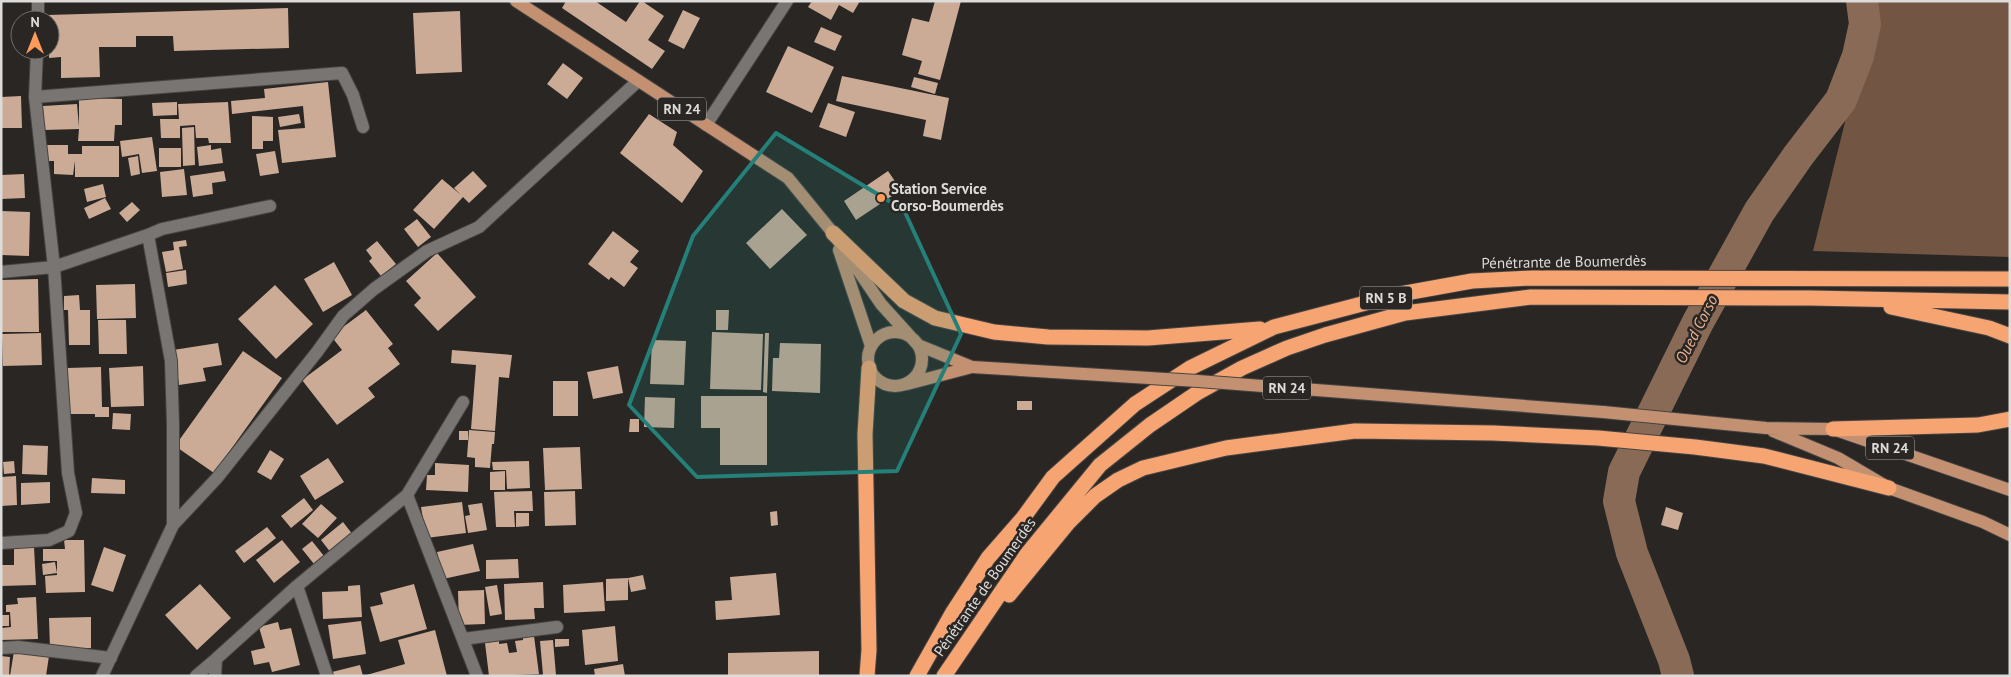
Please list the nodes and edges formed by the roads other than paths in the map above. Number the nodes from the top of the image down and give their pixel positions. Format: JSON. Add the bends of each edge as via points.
{"nodes":[{"id":1,"x":516,"y":1,"type":"edge"},
{"id":2,"x":787,"y":1,"type":"edge"},
{"id":3,"x":37,"y":60,"type":"edge"},
{"id":4,"x":638,"y":81,"type":"junction"},
{"id":5,"x":35,"y":97,"type":"junction"},
{"id":6,"x":706,"y":125,"type":"junction"},
{"id":7,"x":363,"y":126,"type":"dead end"},
{"id":8,"x":270,"y":206,"type":"dead end"},
{"id":9,"x":833,"y":233,"type":"junction"},
{"id":10,"x":148,"y":236,"type":"junction"},
{"id":11,"x":54,"y":268,"type":"junction"},
{"id":12,"x":1,"y":272,"type":"edge"},
{"id":13,"x":2010,"y":279,"type":"edge"},
{"id":14,"x":1855,"y":300,"type":"junction"},
{"id":15,"x":2010,"y":302,"type":"edge"},
{"id":16,"x":1274,"y":327,"type":"junction"},
{"id":17,"x":2010,"y":336,"type":"edge"},
{"id":18,"x":918,"y":345,"type":"junction"},
{"id":19,"x":871,"y":346,"type":"junction"},
{"id":20,"x":972,"y":367,"type":"junction"},
{"id":21,"x":869,"y":368,"type":"junction"},
{"id":22,"x":900,"y":386,"type":"junction"},
{"id":23,"x":462,"y":402,"type":"dead end"},
{"id":24,"x":2010,"y":419,"type":"edge"},
{"id":25,"x":1766,"y":428,"type":"junction"},
{"id":26,"x":1833,"y":429,"type":"junction"},
{"id":27,"x":1889,"y":488,"type":"junction"},
{"id":28,"x":2010,"y":490,"type":"edge"},
{"id":29,"x":407,"y":494,"type":"junction"},
{"id":30,"x":173,"y":525,"type":"junction"},
{"id":31,"x":2010,"y":535,"type":"edge"},
{"id":32,"x":1,"y":543,"type":"edge"},
{"id":33,"x":297,"y":586,"type":"junction"},
{"id":34,"x":557,"y":627,"type":"dead end"},
{"id":35,"x":462,"y":639,"type":"junction"},
{"id":36,"x":1,"y":648,"type":"edge"},
{"id":37,"x":111,"y":658,"type":"junction"},
{"id":38,"x":216,"y":659,"type":"junction"},
{"id":39,"x":945,"y":675,"type":"edge"},
{"id":40,"x":102,"y":676,"type":"edge"},
{"id":41,"x":196,"y":676,"type":"edge"},
{"id":42,"x":215,"y":676,"type":"edge"},
{"id":43,"x":327,"y":676,"type":"edge"},
{"id":44,"x":477,"y":676,"type":"edge"},
{"id":45,"x":867,"y":676,"type":"edge"},
{"id":46,"x":917,"y":676,"type":"edge"}],
"edges":[{"from":1,"to":4,"type":"main road","number":"RN 24"},
{"from":2,"to":6,"type":"street"},
{"from":3,"to":5,"type":"street"},
{"from":4,"to":6,"type":"main road","number":"RN 24"},
{"from":4,"to":30,"type":"street","via":[[479,227],[427,251],[343,316],[217,478]]},
{"from":5,"to":7,"type":"street","via":[[342,73]]},
{"from":5,"to":11,"type":"street"},
{"from":6,"to":9,"type":"main road","number":"RN 24","via":[[788,178]]},
{"from":8,"to":10,"type":"street","via":[[162,229]]},
{"from":9,"to":16,"type":"highway","via":[[904,301],[935,318],[994,332],[1048,337],[1148,338]]},
{"from":9,"to":18,"type":"main road","via":[[881,304]]},
{"from":9,"to":19,"type":"main road"},
{"from":10,"to":11,"type":"street"},
{"from":10,"to":30,"type":"street","via":[[171,361]]},
{"from":11,"to":12,"type":"street"},
{"from":11,"to":32,"type":"street","via":[[68,472],[76,514],[69,530],[50,540]]},
{"from":13,"to":16,"type":"highway","name":"Pénétrante de Boumerdès","number":"RN 5 B","via":[[1531,278],[1472,281],[1400,294]]},
{"from":14,"to":15,"type":"highway","name":"Pénétrante de Boumerdès","number":"RN 5 B"},
{"from":14,"to":17,"type":"highway","via":[[1989,328]]},
{"from":14,"to":39,"type":"highway","name":"Pénétrante de Boumerdès","number":"RN 5 B","via":[[1531,297],[1405,313],[1287,348],[1197,393],[1100,465],[1026,554]]},
{"from":16,"to":46,"type":"highway","name":"Pénétrante de Boumerdès","number":"RN 5 B","via":[[1190,368],[1135,404],[1053,477],[988,558]]},
{"from":18,"to":19,"type":"main road","via":[[903,333],[890,332]]},
{"from":18,"to":20,"type":"main road"},
{"from":18,"to":22,"type":"main road","via":[[922,359],[920,368],[916,376]]},
{"from":19,"to":21,"type":"main road"},
{"from":20,"to":22,"type":"main road"},
{"from":20,"to":25,"type":"main road","number":"RN 24","bridge":true,"via":[[1603,412]]},
{"from":21,"to":22,"type":"main road","via":[[881,382]]},
{"from":21,"to":45,"type":"highway","via":[[865,434]]},
{"from":23,"to":29,"type":"street"},
{"from":24,"to":26,"type":"highway","number":"RN 24","via":[[1978,425]]},
{"from":25,"to":26,"type":"main road","number":"RN 24"},
{"from":25,"to":27,"type":"main road","via":[[1838,458]]},
{"from":26,"to":28,"type":"main road","number":"RN 24"},
{"from":27,"to":31,"type":"main road"},
{"from":27,"to":39,"type":"highway","via":[[1764,456],[1598,438],[1355,431],[1226,448],[1143,468],[1095,496],[1068,523]]},
{"from":29,"to":33,"type":"street"},
{"from":29,"to":35,"type":"street"},
{"from":30,"to":37,"type":"street"},
{"from":33,"to":38,"type":"street"},
{"from":33,"to":43,"type":"street"},
{"from":34,"to":35,"type":"street"},
{"from":35,"to":44,"type":"street"},
{"from":36,"to":37,"type":"street","via":[[18,647]]},
{"from":37,"to":40,"type":"street"},
{"from":38,"to":41,"type":"street"},
{"from":38,"to":42,"type":"street"}]}
